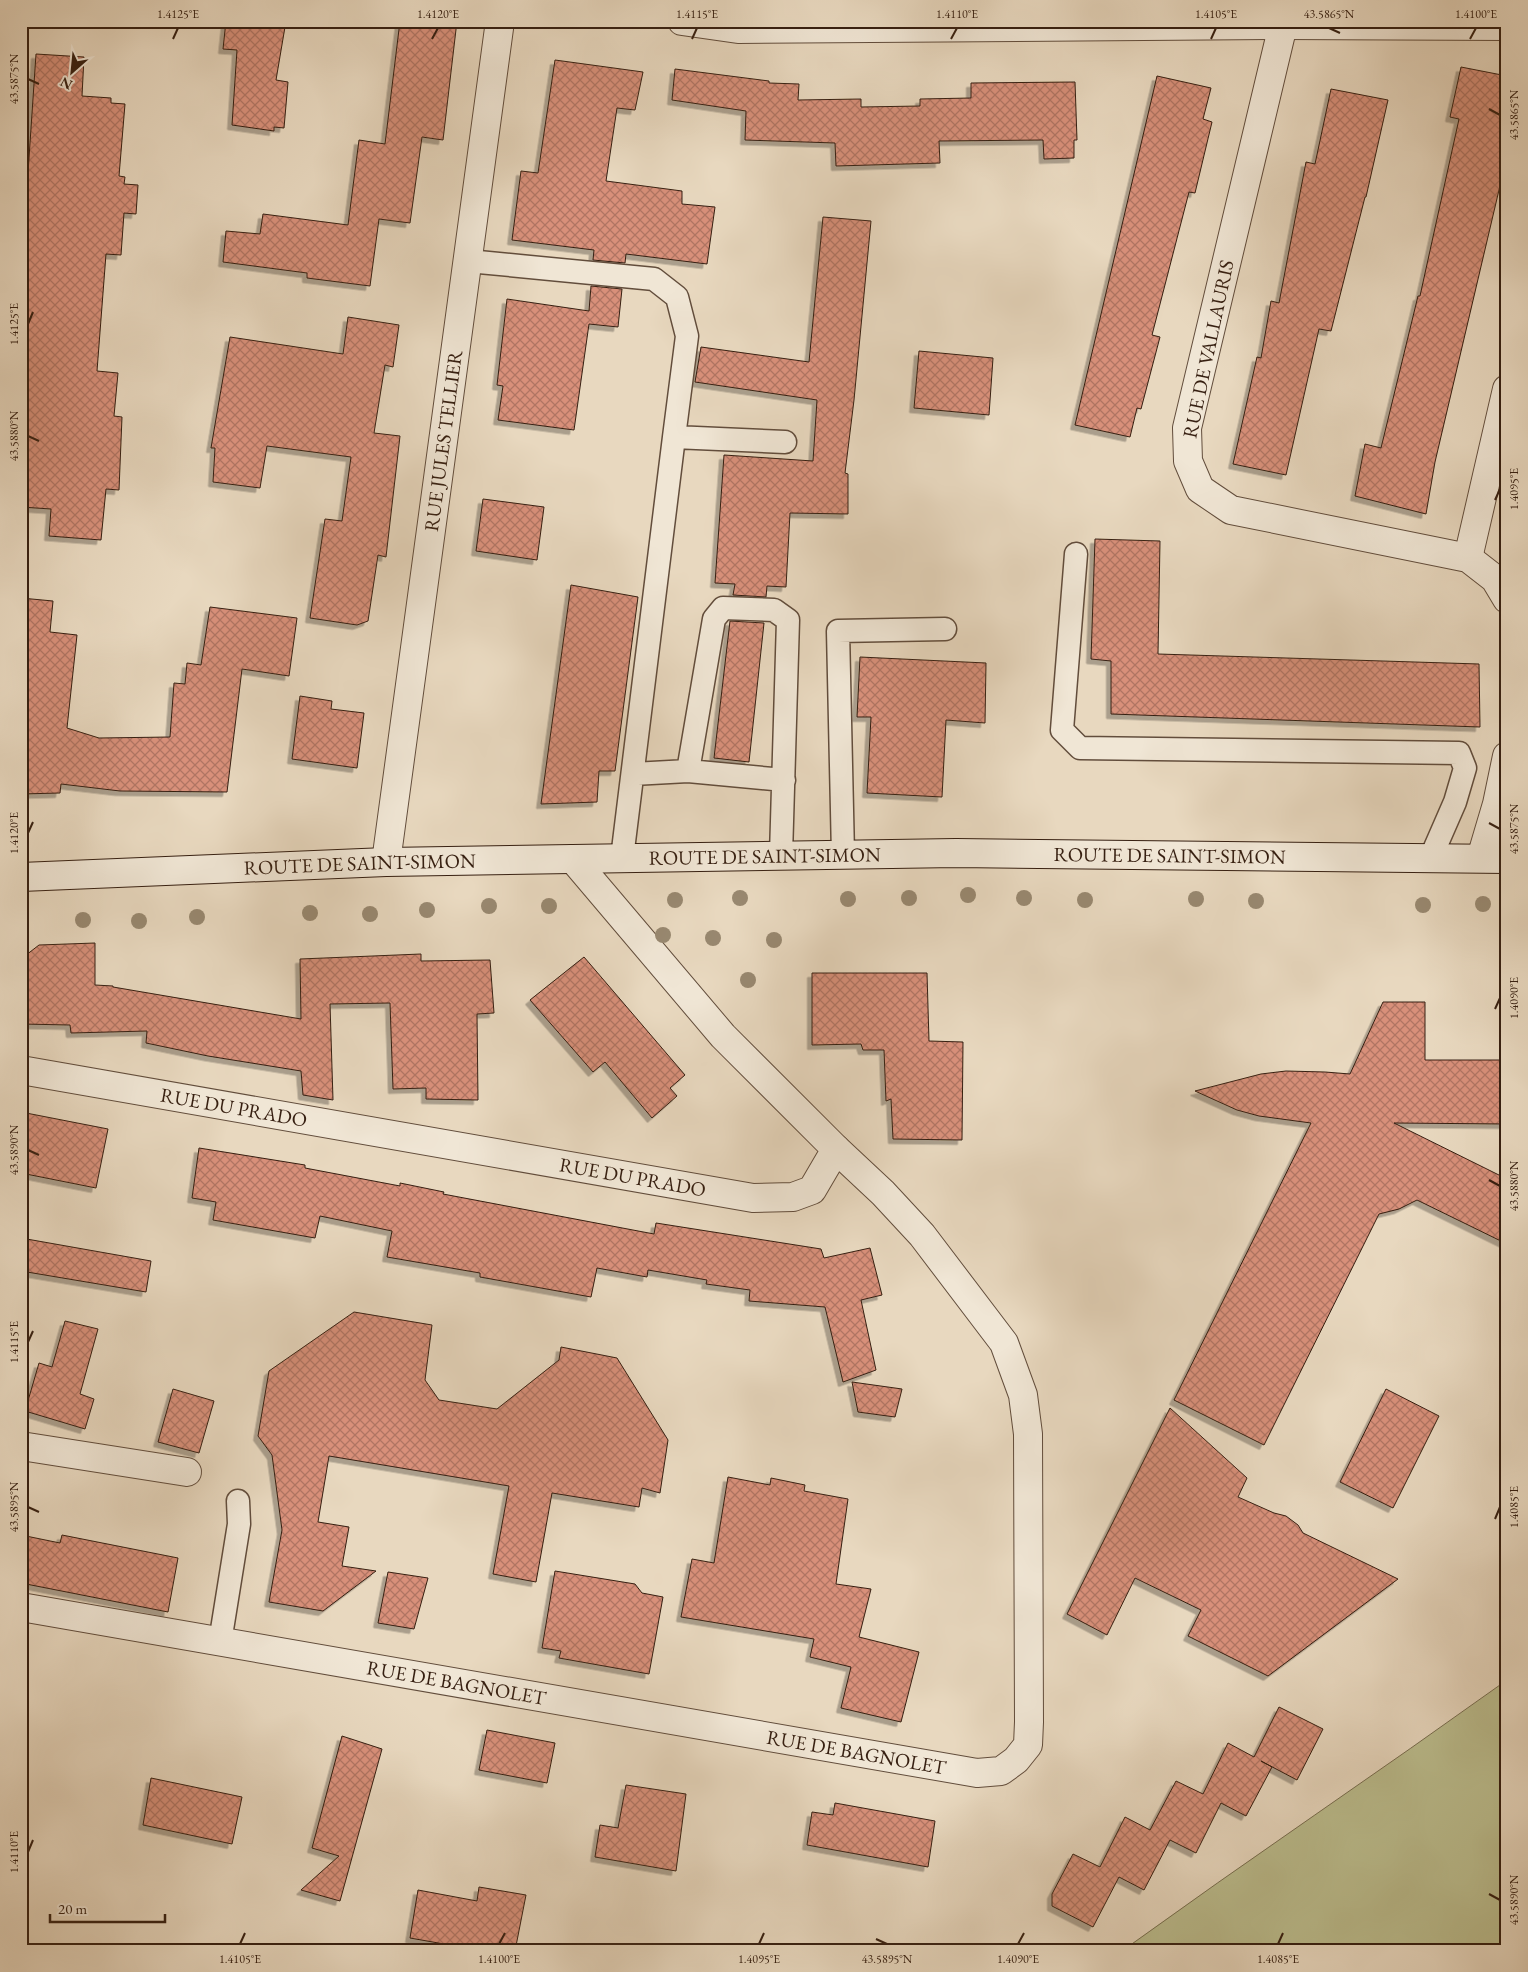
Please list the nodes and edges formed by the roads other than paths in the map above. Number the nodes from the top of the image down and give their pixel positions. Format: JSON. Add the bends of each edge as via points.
{"nodes":[{"id":1,"x":500,"y":21,"type":"edge"},
{"id":2,"x":682,"y":21,"type":"edge"},
{"id":3,"x":1283,"y":26,"type":"junction"},
{"id":4,"x":1507,"y":26,"type":"edge"},
{"id":5,"x":468,"y":261,"type":"junction"},
{"id":6,"x":1507,"y":389,"type":"edge"},
{"id":7,"x":674,"y":437,"type":"junction"},
{"id":8,"x":785,"y":442,"type":"dead end"},
{"id":9,"x":1076,"y":554,"type":"dead end"},
{"id":10,"x":1468,"y":558,"type":"junction"},
{"id":11,"x":1507,"y":599,"type":"edge"},
{"id":12,"x":945,"y":629,"type":"dead end"},
{"id":13,"x":1507,"y":756,"type":"edge"},
{"id":14,"x":688,"y":771,"type":"junction"},
{"id":15,"x":633,"y":774,"type":"junction"},
{"id":16,"x":784,"y":780,"type":"junction"},
{"id":17,"x":781,"y":855,"type":"junction"},
{"id":18,"x":843,"y":855,"type":"junction"},
{"id":19,"x":1432,"y":857,"type":"junction"},
{"id":20,"x":622,"y":858,"type":"junction"},
{"id":21,"x":1494,"y":858,"type":"edge"},
{"id":22,"x":573,"y":859,"type":"junction"},
{"id":23,"x":386,"y":862,"type":"junction"},
{"id":24,"x":21,"y":877,"type":"edge"},
{"id":25,"x":21,"y":1070,"type":"edge"},
{"id":26,"x":836,"y":1150,"type":"junction"},
{"id":27,"x":21,"y":1446,"type":"edge"},
{"id":28,"x":187,"y":1472,"type":"dead end"},
{"id":29,"x":238,"y":1501,"type":"dead end"},
{"id":30,"x":21,"y":1607,"type":"edge"},
{"id":31,"x":220,"y":1642,"type":"junction"}],
"edges":[{"from":1,"to":5,"type":"street","name":"RUE JULES TELLIER"},
{"from":2,"to":3,"type":"street","via":[[738,29]]},
{"from":3,"to":4,"type":"street"},
{"from":3,"to":10,"type":"street","name":"RUE DE VALLAURIS","via":[[1187,428],[1188,461],[1200,489],[1231,510]]},
{"from":5,"to":7,"type":"lane","via":[[654,279],[678,297],[688,336]]},
{"from":5,"to":23,"type":"street","name":"RUE JULES TELLIER"},
{"from":6,"to":10,"type":"street"},
{"from":7,"to":8,"type":"lane"},
{"from":7,"to":15,"type":"lane"},
{"from":9,"to":19,"type":"lane","via":[[1062,730],[1080,748],[1459,753],[1466,768]]},
{"from":10,"to":11,"type":"street","name":"RUE DE VALLAURIS","via":[[1495,579]]},
{"from":12,"to":18,"type":"lane","via":[[838,631]]},
{"from":13,"to":21,"type":"street","via":[[1497,804]]},
{"from":14,"to":15,"type":"lane"},
{"from":14,"to":16,"type":"lane"},
{"from":14,"to":16,"type":"lane","via":[[714,619],[723,608],[774,610],[788,620]]},
{"from":15,"to":20,"type":"lane"},
{"from":16,"to":17,"type":"lane"},
{"from":17,"to":18,"type":"street","name":"ROUTE DE SAINT-SIMON"},
{"from":17,"to":20,"type":"street","name":"ROUTE DE SAINT-SIMON"},
{"from":18,"to":19,"type":"street","name":"ROUTE DE SAINT-SIMON"},
{"from":19,"to":21,"type":"street","name":"ROUTE DE SAINT-SIMON"},
{"from":20,"to":22,"type":"street","name":"ROUTE DE SAINT-SIMON"},
{"from":22,"to":23,"type":"street","name":"ROUTE DE SAINT-SIMON"},
{"from":22,"to":26,"type":"street","via":[[724,1036]]},
{"from":23,"to":24,"type":"street","name":"ROUTE DE SAINT-SIMON"},
{"from":25,"to":26,"type":"street","name":"RUE DU PRADO","via":[[752,1198],[793,1197],[812,1190]]},
{"from":26,"to":31,"type":"street","name":"RUE DE BAGNOLET","via":[[922,1235],[1004,1343],[1023,1395],[1028,1434],[1029,1722],[1028,1745],[1016,1760],[1001,1771],[977,1772]]},
{"from":27,"to":28,"type":"street"},
{"from":29,"to":31,"type":"lane","via":[[239,1524]]},
{"from":30,"to":31,"type":"street","name":"RUE DE BAGNOLET"}]}
